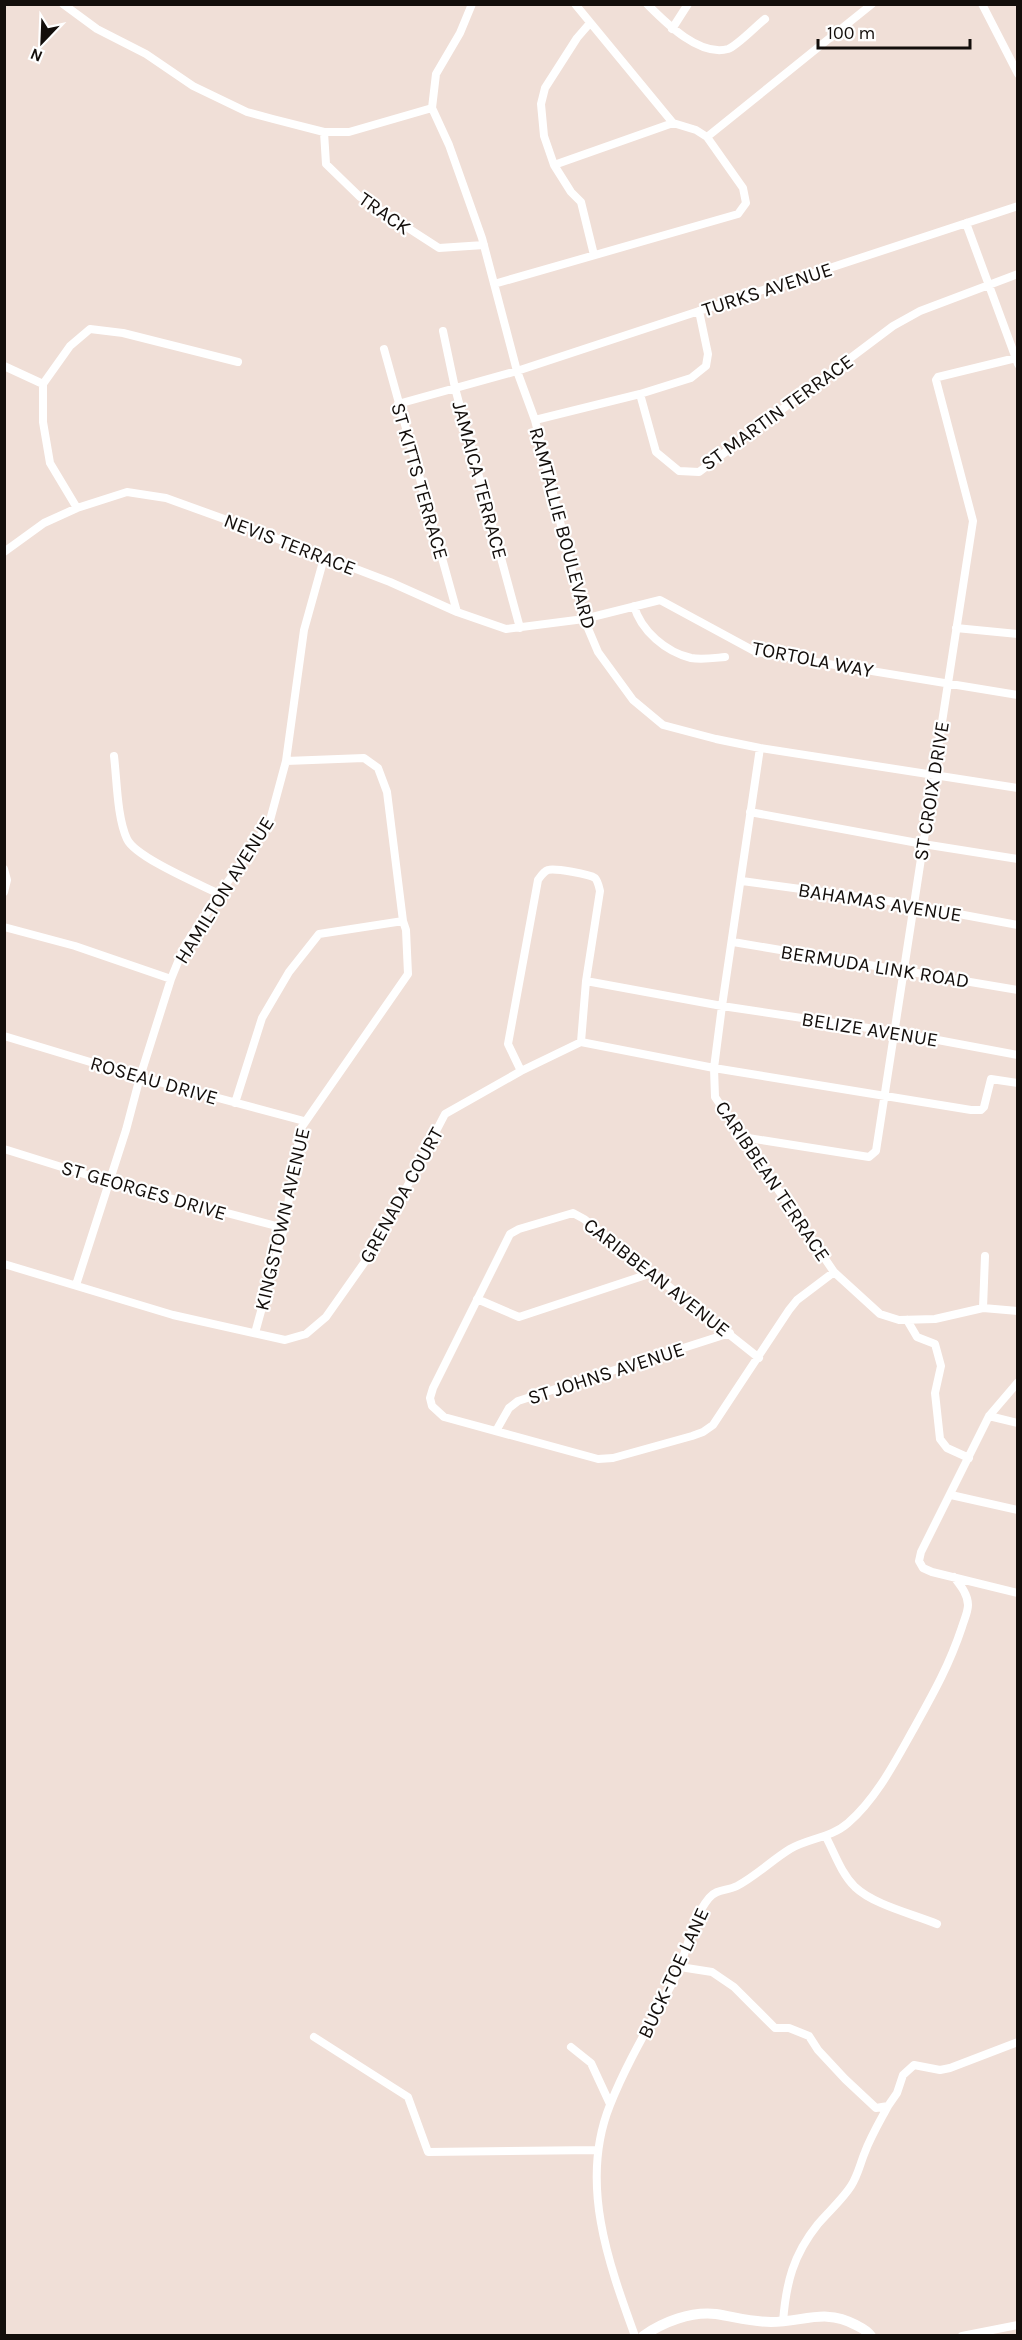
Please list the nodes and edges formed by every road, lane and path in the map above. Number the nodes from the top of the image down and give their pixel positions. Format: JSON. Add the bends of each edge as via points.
{"nodes":[{"id":1,"x":63,"y":4,"type":"edge"},
{"id":2,"x":472,"y":4,"type":"edge"},
{"id":3,"x":575,"y":4,"type":"edge"},
{"id":4,"x":647,"y":4,"type":"edge"},
{"id":5,"x":688,"y":4,"type":"edge"},
{"id":6,"x":872,"y":4,"type":"edge"},
{"id":7,"x":982,"y":4,"type":"edge"},
{"id":8,"x":765,"y":19,"type":"dead end"},
{"id":9,"x":590,"y":24,"type":"junction"},
{"id":10,"x":672,"y":29,"type":"junction"},
{"id":11,"x":1017,"y":74,"type":"edge"},
{"id":12,"x":432,"y":108,"type":"junction"},
{"id":13,"x":673,"y":123,"type":"junction"},
{"id":14,"x":324,"y":132,"type":"junction"},
{"id":15,"x":707,"y":137,"type":"junction"},
{"id":16,"x":554,"y":165,"type":"junction"},
{"id":17,"x":1017,"y":207,"type":"edge"},
{"id":18,"x":966,"y":223,"type":"junction"},
{"id":19,"x":484,"y":245,"type":"junction"},
{"id":20,"x":594,"y":255,"type":"junction"},
{"id":21,"x":1017,"y":274,"type":"edge"},
{"id":22,"x":494,"y":284,"type":"junction"},
{"id":23,"x":990,"y":284,"type":"junction"},
{"id":24,"x":699,"y":311,"type":"junction"},
{"id":25,"x":443,"y":331,"type":"dead end"},
{"id":26,"x":384,"y":349,"type":"dead end"},
{"id":27,"x":1017,"y":361,"type":"edge"},
{"id":28,"x":238,"y":362,"type":"dead end"},
{"id":29,"x":4,"y":366,"type":"edge"},
{"id":30,"x":517,"y":371,"type":"junction"},
{"id":31,"x":43,"y":384,"type":"junction"},
{"id":32,"x":455,"y":388,"type":"junction"},
{"id":33,"x":640,"y":394,"type":"junction"},
{"id":34,"x":398,"y":404,"type":"junction"},
{"id":35,"x":535,"y":420,"type":"junction"},
{"id":36,"x":77,"y":508,"type":"junction"},
{"id":37,"x":4,"y":552,"type":"edge"},
{"id":38,"x":324,"y":558,"type":"junction"},
{"id":39,"x":634,"y":606,"type":"junction"},
{"id":40,"x":457,"y":612,"type":"junction"},
{"id":41,"x":584,"y":619,"type":"junction"},
{"id":42,"x":520,"y":628,"type":"junction"},
{"id":43,"x":956,"y":628,"type":"junction"},
{"id":44,"x":1017,"y":634,"type":"edge"},
{"id":45,"x":725,"y":657,"type":"dead end"},
{"id":46,"x":948,"y":684,"type":"junction"},
{"id":47,"x":1017,"y":695,"type":"edge"},
{"id":48,"x":760,"y":747,"type":"junction"},
{"id":49,"x":114,"y":756,"type":"dead end"},
{"id":50,"x":286,"y":761,"type":"junction"},
{"id":51,"x":934,"y":775,"type":"junction"},
{"id":52,"x":1017,"y":788,"type":"edge"},
{"id":53,"x":750,"y":812,"type":"junction"},
{"id":54,"x":923,"y":844,"type":"junction"},
{"id":55,"x":1017,"y":859,"type":"edge"},
{"id":56,"x":4,"y":869,"type":"edge"},
{"id":57,"x":742,"y":881,"type":"junction"},
{"id":58,"x":4,"y":892,"type":"edge"},
{"id":59,"x":219,"y":894,"type":"junction"},
{"id":60,"x":914,"y":906,"type":"junction"},
{"id":61,"x":403,"y":921,"type":"junction"},
{"id":62,"x":1017,"y":925,"type":"edge"},
{"id":63,"x":4,"y":927,"type":"edge"},
{"id":64,"x":733,"y":942,"type":"junction"},
{"id":65,"x":904,"y":970,"type":"junction"},
{"id":66,"x":171,"y":979,"type":"junction"},
{"id":67,"x":586,"y":981,"type":"junction"},
{"id":68,"x":1017,"y":990,"type":"edge"},
{"id":69,"x":722,"y":1006,"type":"junction"},
{"id":70,"x":895,"y":1032,"type":"junction"},
{"id":71,"x":4,"y":1036,"type":"edge"},
{"id":72,"x":581,"y":1042,"type":"junction"},
{"id":73,"x":1017,"y":1055,"type":"edge"},
{"id":74,"x":714,"y":1068,"type":"junction"},
{"id":75,"x":521,"y":1071,"type":"junction"},
{"id":76,"x":140,"y":1077,"type":"junction"},
{"id":77,"x":1017,"y":1083,"type":"edge"},
{"id":78,"x":885,"y":1096,"type":"junction"},
{"id":79,"x":235,"y":1103,"type":"junction"},
{"id":80,"x":304,"y":1121,"type":"junction"},
{"id":81,"x":742,"y":1137,"type":"junction"},
{"id":82,"x":4,"y":1149,"type":"edge"},
{"id":83,"x":108,"y":1182,"type":"junction"},
{"id":84,"x":284,"y":1228,"type":"junction"},
{"id":85,"x":985,"y":1256,"type":"dead end"},
{"id":86,"x":4,"y":1264,"type":"edge"},
{"id":87,"x":834,"y":1272,"type":"junction"},
{"id":88,"x":652,"y":1273,"type":"junction"},
{"id":89,"x":76,"y":1285,"type":"junction"},
{"id":90,"x":477,"y":1299,"type":"junction"},
{"id":91,"x":983,"y":1308,"type":"junction"},
{"id":92,"x":1017,"y":1311,"type":"edge"},
{"id":93,"x":907,"y":1320,"type":"junction"},
{"id":94,"x":255,"y":1333,"type":"junction"},
{"id":95,"x":730,"y":1334,"type":"junction"},
{"id":96,"x":759,"y":1358,"type":"junction"},
{"id":97,"x":1017,"y":1382,"type":"edge"},
{"id":98,"x":989,"y":1416,"type":"junction"},
{"id":99,"x":1017,"y":1423,"type":"edge"},
{"id":100,"x":496,"y":1431,"type":"junction"},
{"id":101,"x":969,"y":1458,"type":"junction"},
{"id":102,"x":951,"y":1495,"type":"junction"},
{"id":103,"x":1017,"y":1510,"type":"edge"},
{"id":104,"x":954,"y":1577,"type":"junction"},
{"id":105,"x":1017,"y":1593,"type":"edge"},
{"id":106,"x":826,"y":1837,"type":"junction"},
{"id":107,"x":937,"y":1924,"type":"dead end"},
{"id":108,"x":680,"y":1967,"type":"junction"},
{"id":109,"x":314,"y":2037,"type":"dead end"},
{"id":110,"x":1017,"y":2042,"type":"edge"},
{"id":111,"x":572,"y":2047,"type":"dead end"},
{"id":112,"x":610,"y":2104,"type":"junction"},
{"id":113,"x":888,"y":2106,"type":"junction"},
{"id":114,"x":598,"y":2150,"type":"junction"},
{"id":115,"x":783,"y":2322,"type":"junction"},
{"id":116,"x":1017,"y":2325,"type":"edge"},
{"id":117,"x":635,"y":2336,"type":"edge"},
{"id":118,"x":643,"y":2336,"type":"edge"},
{"id":119,"x":871,"y":2336,"type":"edge"},
{"id":120,"x":962,"y":2336,"type":"edge"}],
"edges":[{"from":1,"to":14,"type":"street","via":[[97,29],[220,100],[247,112]]},
{"from":2,"to":12,"type":"street","via":[[436,74]]},
{"from":3,"to":9,"type":"street"},
{"from":4,"to":10,"type":"street"},
{"from":5,"to":10,"type":"street"},
{"from":6,"to":15,"type":"street"},
{"from":7,"to":11,"type":"street"},
{"from":8,"to":10,"type":"street","via":[[729,49],[716,50],[693,42]]},
{"from":9,"to":13,"type":"street"},
{"from":9,"to":16,"type":"street","via":[[545,88],[542,121]]},
{"from":12,"to":14,"type":"street","via":[[349,132]]},
{"from":12,"to":19,"type":"street","name":"RAMTALLIE BOULEVARD"},
{"from":13,"to":15,"type":"street"},
{"from":13,"to":16,"type":"street"},
{"from":14,"to":19,"type":"street","name":"TRACK","via":[[326,164],[360,197],[439,248]]},
{"from":15,"to":20,"type":"street","via":[[742,188],[746,203],[738,214]]},
{"from":16,"to":20,"type":"street","via":[[581,202]]},
{"from":17,"to":18,"type":"street","name":"TURKS AVENUE"},
{"from":18,"to":23,"type":"street"},
{"from":18,"to":24,"type":"street","name":"TURKS AVENUE"},
{"from":19,"to":22,"type":"street","name":"RAMTALLIE BOULEVARD"},
{"from":20,"to":22,"type":"street"},
{"from":21,"to":23,"type":"street","name":"ST MARTIN TERRACE"},
{"from":22,"to":30,"type":"street","name":"RAMTALLIE BOULEVARD"},
{"from":23,"to":27,"type":"street"},
{"from":23,"to":33,"type":"street","name":"ST MARTIN TERRACE","via":[[920,311],[893,326],[699,472],[679,471],[656,452]]},
{"from":24,"to":30,"type":"street","name":"TURKS AVENUE"},
{"from":24,"to":33,"type":"street","via":[[708,354],[706,366],[691,378]]},
{"from":25,"to":32,"type":"street","name":"JAMAICA TERRACE"},
{"from":26,"to":34,"type":"street","name":"ST KITTS TERRACE"},
{"from":27,"to":43,"type":"street","name":"ST CROIX DRIVE","via":[[936,380],[973,521]]},
{"from":28,"to":31,"type":"street","via":[[123,333],[90,329],[70,346]]},
{"from":29,"to":31,"type":"street"},
{"from":30,"to":32,"type":"street","name":"TURKS AVENUE"},
{"from":30,"to":35,"type":"street","name":"RAMTALLIE BOULEVARD"},
{"from":31,"to":36,"type":"street","via":[[50,463]]},
{"from":32,"to":34,"type":"street","name":"TURKS AVENUE"},
{"from":32,"to":42,"type":"street","name":"JAMAICA TERRACE"},
{"from":33,"to":35,"type":"street"},
{"from":34,"to":40,"type":"street","name":"ST KITTS TERRACE"},
{"from":35,"to":41,"type":"street","name":"RAMTALLIE BOULEVARD"},
{"from":36,"to":37,"type":"street","name":"NEVIS TERRACE","via":[[44,523]]},
{"from":36,"to":38,"type":"street","name":"NEVIS TERRACE","via":[[127,492],[166,498]]},
{"from":38,"to":40,"type":"street","name":"NEVIS TERRACE"},
{"from":38,"to":50,"type":"street","name":"HAMILTON AVENUE","via":[[304,630]]},
{"from":39,"to":41,"type":"street","name":"TORTOLA WAY"},
{"from":39,"to":45,"type":"street","via":[[655,640],[691,658]]},
{"from":39,"to":46,"type":"street","name":"TORTOLA WAY","via":[[660,600],[756,652]]},
{"from":40,"to":42,"type":"street","name":"NEVIS TERRACE","via":[[506,629]]},
{"from":41,"to":42,"type":"street","name":"NEVIS TERRACE"},
{"from":41,"to":48,"type":"street","name":"RAMTALLIE BOULEVARD","via":[[598,652],[633,700],[663,725]]},
{"from":43,"to":44,"type":"street"},
{"from":43,"to":46,"type":"street","name":"ST CROIX DRIVE"},
{"from":46,"to":47,"type":"street","name":"TORTOLA WAY"},
{"from":46,"to":51,"type":"street","name":"ST CROIX DRIVE"},
{"from":48,"to":51,"type":"street","name":"RAMTALLIE BOULEVARD"},
{"from":48,"to":53,"type":"street","name":"CARIBBEAN TERRACE"},
{"from":49,"to":59,"type":"street","via":[[128,842],[149,859]]},
{"from":50,"to":59,"type":"street","name":"HAMILTON AVENUE","via":[[269,825]]},
{"from":50,"to":61,"type":"street","name":"KINGSTOWN AVENUE","via":[[364,758],[378,768],[387,792]]},
{"from":51,"to":52,"type":"street","name":"RAMTALLIE BOULEVARD"},
{"from":51,"to":54,"type":"street","name":"ST CROIX DRIVE"},
{"from":53,"to":54,"type":"street"},
{"from":53,"to":57,"type":"street","name":"CARIBBEAN TERRACE"},
{"from":54,"to":55,"type":"street"},
{"from":54,"to":60,"type":"street","name":"ST CROIX DRIVE"},
{"from":56,"to":58,"type":"street"},
{"from":57,"to":60,"type":"street","name":"BAHAMAS AVENUE"},
{"from":57,"to":64,"type":"street","name":"CARIBBEAN TERRACE"},
{"from":59,"to":66,"type":"street","name":"HAMILTON AVENUE","via":[[184,948]]},
{"from":60,"to":62,"type":"street","name":"BAHAMAS AVENUE"},
{"from":60,"to":65,"type":"street","name":"ST CROIX DRIVE"},
{"from":61,"to":79,"type":"street","via":[[320,934],[289,972],[262,1018]]},
{"from":61,"to":80,"type":"street","name":"KINGSTOWN AVENUE","via":[[408,974]]},
{"from":63,"to":66,"type":"street","via":[[75,945]]},
{"from":64,"to":65,"type":"street","name":"BERMUDA LINK ROAD"},
{"from":64,"to":69,"type":"street","name":"CARIBBEAN TERRACE"},
{"from":65,"to":68,"type":"street","name":"BERMUDA LINK ROAD"},
{"from":65,"to":70,"type":"street","name":"ST CROIX DRIVE"},
{"from":66,"to":76,"type":"street","name":"HAMILTON AVENUE"},
{"from":67,"to":69,"type":"street","name":"BELIZE AVENUE"},
{"from":67,"to":72,"type":"street"},
{"from":67,"to":75,"type":"street","via":[[598,884],[586,875],[550,869],[538,880],[508,1044]]},
{"from":69,"to":70,"type":"street","name":"BELIZE AVENUE"},
{"from":69,"to":74,"type":"street","name":"CARIBBEAN TERRACE"},
{"from":70,"to":73,"type":"street","name":"BELIZE AVENUE"},
{"from":70,"to":78,"type":"street","name":"ST CROIX DRIVE"},
{"from":71,"to":76,"type":"street","name":"ROSEAU DRIVE"},
{"from":72,"to":74,"type":"street"},
{"from":72,"to":75,"type":"street","name":"GRENADA COURT"},
{"from":74,"to":78,"type":"street"},
{"from":74,"to":81,"type":"street","name":"CARIBBEAN TERRACE","via":[[715,1097]]},
{"from":75,"to":94,"type":"street","name":"GRENADA COURT","via":[[445,1114],[376,1246],[326,1317],[306,1335],[285,1340]]},
{"from":76,"to":79,"type":"street","name":"ROSEAU DRIVE"},
{"from":76,"to":83,"type":"street","name":"HAMILTON AVENUE"},
{"from":77,"to":78,"type":"street","via":[[991,1079],[981,1110]]},
{"from":78,"to":81,"type":"street","name":"ST CROIX DRIVE","via":[[876,1151],[869,1157]]},
{"from":79,"to":80,"type":"street","name":"ROSEAU DRIVE"},
{"from":80,"to":84,"type":"street","name":"KINGSTOWN AVENUE"},
{"from":81,"to":87,"type":"street","name":"CARIBBEAN TERRACE"},
{"from":82,"to":83,"type":"street","name":"ST GEORGES DRIVE"},
{"from":83,"to":84,"type":"street","name":"ST GEORGES DRIVE"},
{"from":83,"to":89,"type":"street","name":"HAMILTON AVENUE"},
{"from":84,"to":94,"type":"street","name":"KINGSTOWN AVENUE"},
{"from":85,"to":91,"type":"street"},
{"from":86,"to":89,"type":"street","name":"GRENADA COURT"},
{"from":87,"to":93,"type":"street","name":"CARIBBEAN TERRACE","via":[[880,1314]]},
{"from":87,"to":96,"type":"street","name":"CARIBBEAN AVENUE","via":[[797,1300]]},
{"from":88,"to":90,"type":"street","via":[[519,1317]]},
{"from":88,"to":90,"type":"street","name":"CARIBBEAN AVENUE","via":[[573,1213],[510,1234]]},
{"from":88,"to":95,"type":"street","name":"CARIBBEAN AVENUE"},
{"from":89,"to":94,"type":"street","name":"GRENADA COURT","via":[[173,1315]]},
{"from":90,"to":100,"type":"street","name":"CARIBBEAN AVENUE","via":[[430,1398],[432,1406],[444,1417]]},
{"from":91,"to":92,"type":"street","name":"CARIBBEAN TERRACE"},
{"from":91,"to":93,"type":"street","name":"CARIBBEAN TERRACE"},
{"from":93,"to":101,"type":"street","via":[[917,1337],[938,1349],[941,1366],[935,1393],[940,1439],[947,1448]]},
{"from":95,"to":96,"type":"street","name":"CARIBBEAN AVENUE"},
{"from":95,"to":100,"type":"street","name":"ST JOHNS AVENUE","via":[[518,1401],[509,1408]]},
{"from":96,"to":100,"type":"street","name":"CARIBBEAN AVENUE","via":[[713,1425],[703,1432],[613,1458],[598,1459]]},
{"from":97,"to":98,"type":"street"},
{"from":98,"to":99,"type":"street"},
{"from":98,"to":101,"type":"street"},
{"from":101,"to":102,"type":"street"},
{"from":102,"to":103,"type":"street"},
{"from":102,"to":104,"type":"street","via":[[919,1561],[923,1568]]},
{"from":104,"to":105,"type":"street"},
{"from":104,"to":106,"type":"street","name":"BUCK-TOE LANE","via":[[966,1595],[968,1610],[947,1669],[879,1787],[847,1824]]},
{"from":106,"to":107,"type":"street","via":[[841,1868],[867,1896]]},
{"from":106,"to":108,"type":"street","name":"BUCK-TOE LANE","via":[[804,1842],[736,1886],[710,1897],[699,1914]]},
{"from":108,"to":112,"type":"street","name":"BUCK-TOE LANE"},
{"from":108,"to":113,"type":"street","via":[[712,1972],[734,1987],[775,2028],[789,2028],[809,2036],[876,2108]]},
{"from":109,"to":114,"type":"street","via":[[408,2097],[428,2152]]},
{"from":110,"to":113,"type":"street","via":[[940,2070],[914,2066],[903,2075]]},
{"from":111,"to":112,"type":"street","via":[[591,2063]]},
{"from":112,"to":114,"type":"street","name":"BUCK-TOE LANE"},
{"from":113,"to":115,"type":"street","via":[[852,2184],[796,2260],[787,2284]]},
{"from":114,"to":117,"type":"street","name":"BUCK-TOE LANE","via":[[601,2232]]},
{"from":115,"to":118,"type":"street","via":[[713,2314],[660,2324]]},
{"from":115,"to":119,"type":"street","via":[[815,2315],[843,2318]]},
{"from":116,"to":120,"type":"street"}]}
